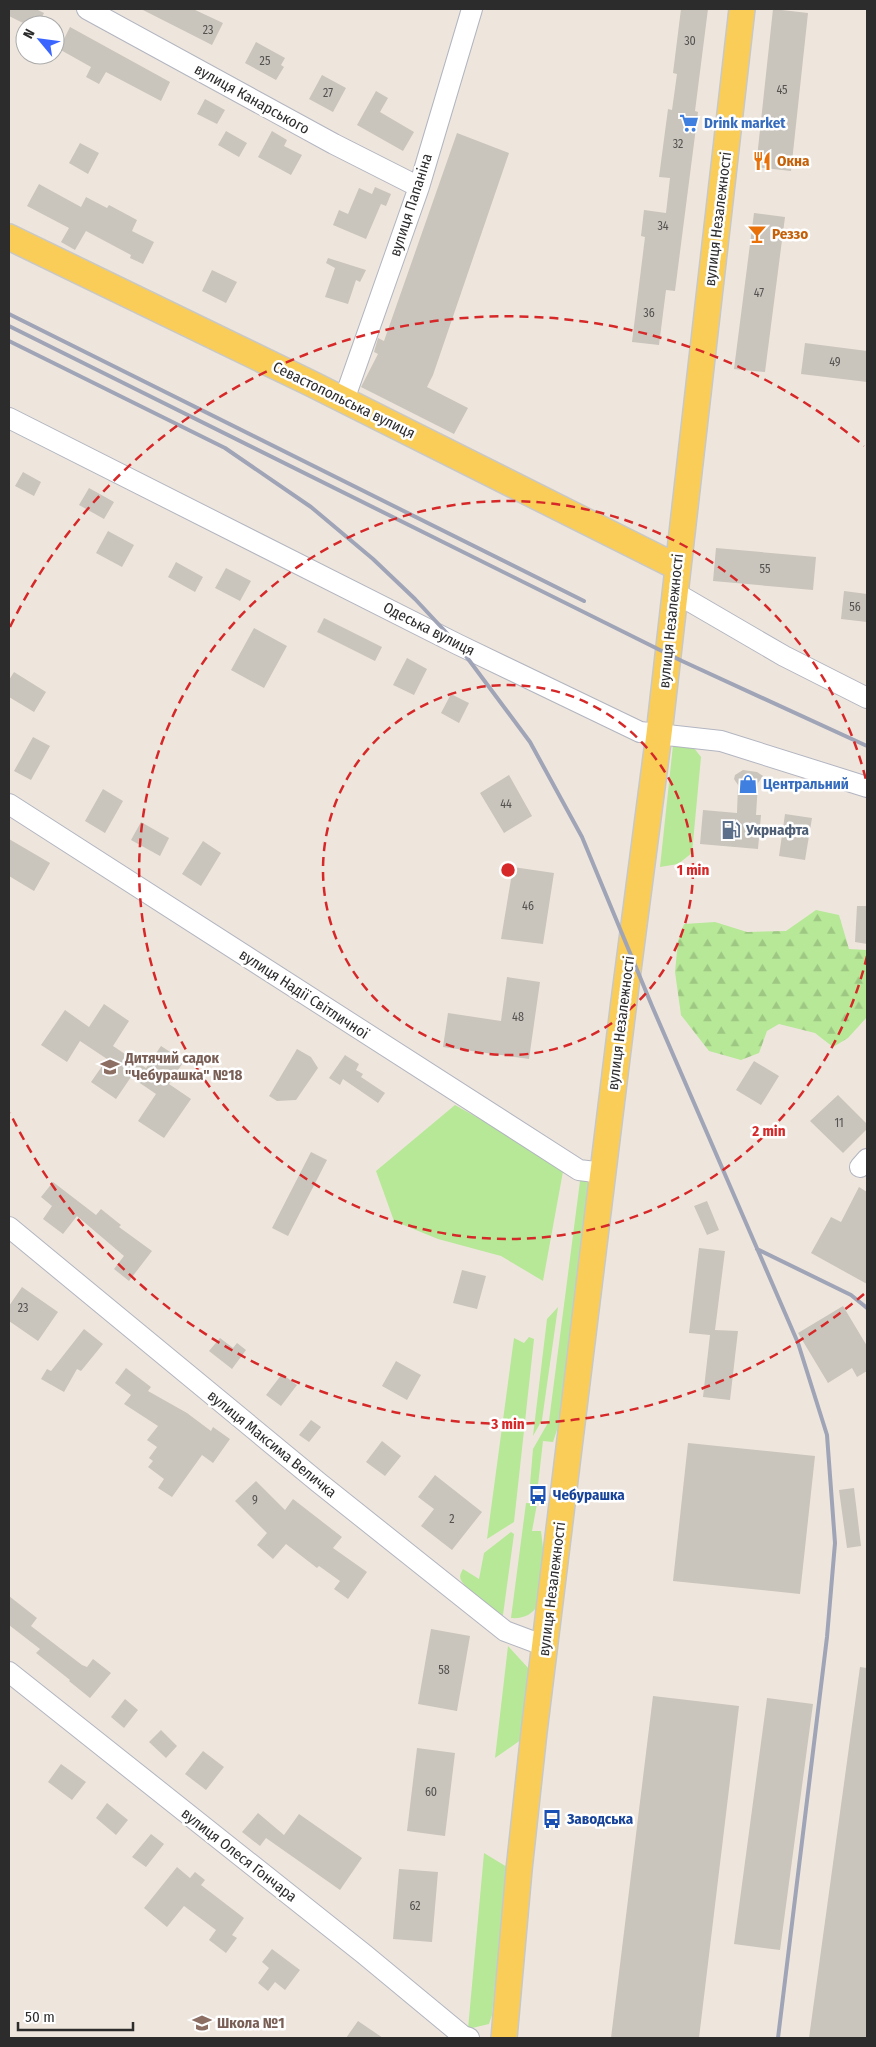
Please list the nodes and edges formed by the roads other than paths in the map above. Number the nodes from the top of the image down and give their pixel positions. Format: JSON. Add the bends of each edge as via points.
{"nodes":[{"id":1,"x":87,"y":9,"type":"edge"},
{"id":2,"x":472,"y":9,"type":"edge"},
{"id":3,"x":742,"y":9,"type":"edge"},
{"id":4,"x":419,"y":187,"type":"junction"},
{"id":5,"x":9,"y":237,"type":"edge"},
{"id":6,"x":344,"y":400,"type":"junction"},
{"id":7,"x":9,"y":418,"type":"edge"},
{"id":8,"x":677,"y":567,"type":"junction"},
{"id":9,"x":674,"y":592,"type":"junction"},
{"id":10,"x":867,"y":698,"type":"edge"},
{"id":11,"x":658,"y":734,"type":"junction"},
{"id":12,"x":867,"y":787,"type":"edge"},
{"id":13,"x":9,"y":804,"type":"edge"},
{"id":14,"x":603,"y":1173,"type":"junction"},
{"id":15,"x":9,"y":1226,"type":"edge"},
{"id":16,"x":545,"y":1646,"type":"junction"},
{"id":17,"x":9,"y":1672,"type":"edge"},
{"id":18,"x":469,"y":2038,"type":"edge"},
{"id":19,"x":504,"y":2038,"type":"edge"}],
"edges":[{"from":1,"to":4,"type":"street","name":"вулиця Канарського"},
{"from":2,"to":4,"type":"street","name":"вулиця Папаніна"},
{"from":3,"to":8,"type":"main road","name":"вулиця Незалежності"},
{"from":4,"to":6,"type":"street","name":"вулиця Папаніна"},
{"from":5,"to":6,"type":"main road","name":"Севастопольська вулиця"},
{"from":6,"to":8,"type":"main road","name":"Севастопольська вулиця"},
{"from":7,"to":11,"type":"street","name":"Одеська вулиця","via":[[457,644],[640,732]]},
{"from":8,"to":9,"type":"main road","name":"вулиця Незалежності"},
{"from":9,"to":10,"type":"street","via":[[784,656]]},
{"from":9,"to":11,"type":"main road","name":"вулиця Незалежності"},
{"from":11,"to":12,"type":"street","name":"Одеська вулиця","via":[[721,741]]},
{"from":11,"to":14,"type":"main road","name":"вулиця Незалежності"},
{"from":13,"to":14,"type":"street","name":"вулиця Надії Світличної","via":[[579,1170]]},
{"from":14,"to":16,"type":"main road","name":"вулиця Незалежності"},
{"from":15,"to":16,"type":"street","name":"вулиця Максима Величка","via":[[318,1482],[505,1631]]},
{"from":16,"to":19,"type":"main road","name":"вулиця Незалежності","via":[[519,1870]]},
{"from":17,"to":18,"type":"street","name":"вулиця Олеся Гончара"}]}
